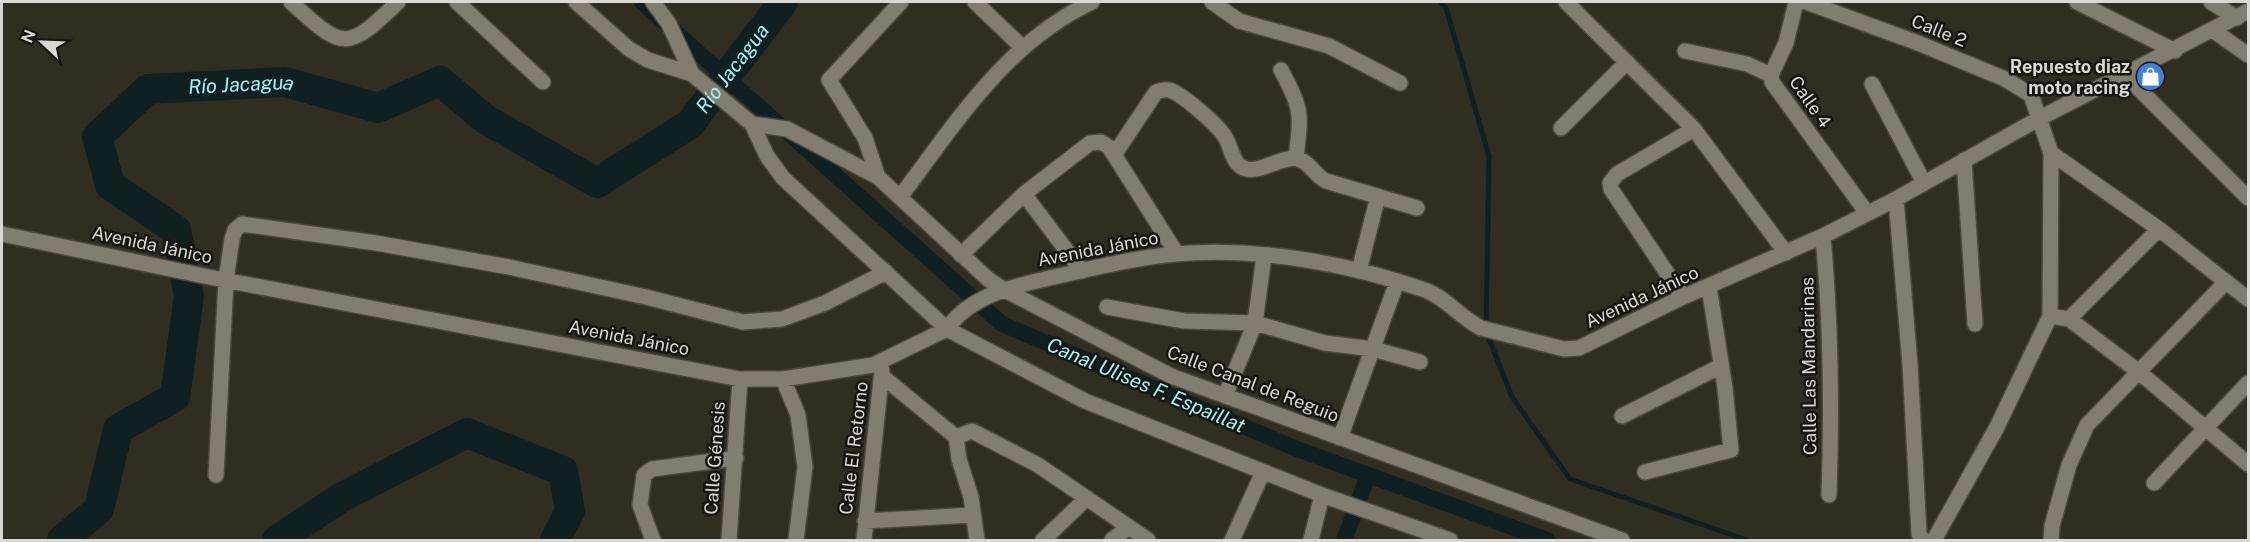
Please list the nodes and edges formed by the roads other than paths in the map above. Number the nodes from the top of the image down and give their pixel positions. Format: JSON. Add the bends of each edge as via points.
{"nodes":[{"id":1,"x":291,"y":2,"type":"edge"},
{"id":2,"x":398,"y":2,"type":"edge"},
{"id":3,"x":457,"y":2,"type":"edge"},
{"id":4,"x":576,"y":2,"type":"edge"},
{"id":5,"x":653,"y":2,"type":"edge"},
{"id":6,"x":901,"y":2,"type":"edge"},
{"id":7,"x":975,"y":2,"type":"edge"},
{"id":8,"x":1092,"y":2,"type":"edge"},
{"id":9,"x":1212,"y":2,"type":"edge"},
{"id":10,"x":1566,"y":2,"type":"edge"},
{"id":11,"x":1796,"y":2,"type":"edge"},
{"id":12,"x":1806,"y":2,"type":"edge"},
{"id":13,"x":2077,"y":2,"type":"edge"},
{"id":14,"x":2211,"y":2,"type":"edge"},
{"id":15,"x":2243,"y":14,"type":"edge"},
{"id":16,"x":2214,"y":31,"type":"junction"},
{"id":17,"x":1022,"y":47,"type":"junction"},
{"id":18,"x":1685,"y":51,"type":"dead end"},
{"id":19,"x":2175,"y":51,"type":"junction"},
{"id":20,"x":2248,"y":55,"type":"edge"},
{"id":21,"x":1627,"y":62,"type":"junction"},
{"id":22,"x":1281,"y":70,"type":"dead end"},
{"id":23,"x":692,"y":74,"type":"junction"},
{"id":24,"x":1772,"y":75,"type":"junction"},
{"id":25,"x":2126,"y":76,"type":"junction"},
{"id":26,"x":543,"y":82,"type":"dead end"},
{"id":27,"x":1400,"y":83,"type":"dead end"},
{"id":28,"x":1872,"y":84,"type":"dead end"},
{"id":29,"x":2040,"y":118,"type":"junction"},
{"id":30,"x":752,"y":124,"type":"junction"},
{"id":31,"x":1561,"y":128,"type":"dead end"},
{"id":32,"x":1694,"y":129,"type":"junction"},
{"id":33,"x":2051,"y":153,"type":"junction"},
{"id":34,"x":1114,"y":155,"type":"junction"},
{"id":35,"x":1296,"y":159,"type":"junction"},
{"id":36,"x":1964,"y":160,"type":"junction"},
{"id":37,"x":878,"y":177,"type":"junction"},
{"id":38,"x":1924,"y":183,"type":"junction"},
{"id":39,"x":1024,"y":194,"type":"junction"},
{"id":40,"x":1378,"y":196,"type":"junction"},
{"id":41,"x":900,"y":197,"type":"junction"},
{"id":42,"x":2248,"y":198,"type":"edge"},
{"id":43,"x":1896,"y":199,"type":"junction"},
{"id":44,"x":1417,"y":208,"type":"dead end"},
{"id":45,"x":1867,"y":213,"type":"junction"},
{"id":46,"x":2159,"y":229,"type":"junction"},
{"id":47,"x":2,"y":234,"type":"edge"},
{"id":48,"x":1824,"y":236,"type":"junction"},
{"id":49,"x":1786,"y":252,"type":"junction"},
{"id":50,"x":1177,"y":254,"type":"junction"},
{"id":51,"x":962,"y":255,"type":"junction"},
{"id":52,"x":1264,"y":256,"type":"junction"},
{"id":53,"x":1082,"y":271,"type":"junction"},
{"id":54,"x":1359,"y":271,"type":"junction"},
{"id":55,"x":886,"y":272,"type":"junction"},
{"id":56,"x":220,"y":279,"type":"junction"},
{"id":57,"x":1397,"y":282,"type":"junction"},
{"id":58,"x":2226,"y":282,"type":"junction"},
{"id":59,"x":1709,"y":287,"type":"junction"},
{"id":60,"x":998,"y":291,"type":"junction"},
{"id":61,"x":1683,"y":297,"type":"junction"},
{"id":62,"x":2248,"y":299,"type":"edge"},
{"id":63,"x":1107,"y":307,"type":"dead end"},
{"id":64,"x":2050,"y":316,"type":"junction"},
{"id":65,"x":2069,"y":319,"type":"junction"},
{"id":66,"x":951,"y":323,"type":"junction"},
{"id":67,"x":1255,"y":323,"type":"junction"},
{"id":68,"x":1975,"y":324,"type":"dead end"},
{"id":69,"x":1373,"y":349,"type":"junction"},
{"id":70,"x":1420,"y":362,"type":"dead end"},
{"id":71,"x":1721,"y":366,"type":"junction"},
{"id":72,"x":882,"y":369,"type":"junction"},
{"id":73,"x":2139,"y":372,"type":"junction"},
{"id":74,"x":740,"y":378,"type":"junction"},
{"id":75,"x":783,"y":379,"type":"junction"},
{"id":76,"x":2248,"y":383,"type":"edge"},
{"id":77,"x":1225,"y":396,"type":"junction"},
{"id":78,"x":1622,"y":416,"type":"dead end"},
{"id":79,"x":2205,"y":427,"type":"junction"},
{"id":80,"x":956,"y":437,"type":"junction"},
{"id":81,"x":1340,"y":438,"type":"junction"},
{"id":82,"x":736,"y":458,"type":"junction"},
{"id":83,"x":2248,"y":465,"type":"edge"},
{"id":84,"x":1263,"y":472,"type":"junction"},
{"id":85,"x":1644,"y":472,"type":"dead end"},
{"id":86,"x":216,"y":475,"type":"dead end"},
{"id":87,"x":2154,"y":483,"type":"dead end"},
{"id":88,"x":1322,"y":495,"type":"junction"},
{"id":89,"x":1829,"y":495,"type":"dead end"},
{"id":90,"x":1087,"y":498,"type":"junction"},
{"id":91,"x":973,"y":515,"type":"junction"},
{"id":92,"x":865,"y":521,"type":"junction"},
{"id":93,"x":1130,"y":527,"type":"junction"},
{"id":94,"x":652,"y":540,"type":"edge"},
{"id":95,"x":729,"y":540,"type":"edge"},
{"id":96,"x":796,"y":540,"type":"edge"},
{"id":97,"x":864,"y":540,"type":"edge"},
{"id":98,"x":977,"y":540,"type":"edge"},
{"id":99,"x":1043,"y":540,"type":"edge"},
{"id":100,"x":1112,"y":540,"type":"edge"},
{"id":101,"x":1148,"y":540,"type":"edge"},
{"id":102,"x":1232,"y":540,"type":"edge"},
{"id":103,"x":1311,"y":540,"type":"edge"},
{"id":104,"x":1450,"y":540,"type":"edge"},
{"id":105,"x":1622,"y":540,"type":"edge"},
{"id":106,"x":1923,"y":540,"type":"edge"},
{"id":107,"x":1934,"y":540,"type":"edge"},
{"id":108,"x":2051,"y":540,"type":"edge"}],
"edges":[{"from":1,"to":2,"type":"street","via":[[326,31],[345,40],[358,37]]},
{"from":3,"to":26,"type":"street"},
{"from":4,"to":23,"type":"street","via":[[629,49],[648,60]]},
{"from":5,"to":23,"type":"street","via":[[669,24]]},
{"from":6,"to":37,"type":"street","via":[[829,80],[865,138]]},
{"from":7,"to":17,"type":"street"},
{"from":8,"to":17,"type":"street","via":[[1047,26]]},
{"from":9,"to":27,"type":"street","via":[[1239,21],[1329,46]]},
{"from":10,"to":21,"type":"street"},
{"from":11,"to":24,"type":"street","name":"Calle 4","via":[[1786,43]]},
{"from":12,"to":29,"type":"street","name":"Calle 2","via":[[2006,79],[2031,95]]},
{"from":13,"to":19,"type":"street"},
{"from":14,"to":15,"type":"street"},
{"from":15,"to":16,"type":"street","name":"Avenida Jánico"},
{"from":16,"to":19,"type":"street","name":"Avenida Jánico"},
{"from":16,"to":20,"type":"street"},
{"from":17,"to":41,"type":"street","via":[[967,108]]},
{"from":18,"to":24,"type":"street","via":[[1747,64]]},
{"from":19,"to":25,"type":"street","name":"Avenida Jánico"},
{"from":21,"to":31,"type":"street"},
{"from":21,"to":32,"type":"street"},
{"from":22,"to":35,"type":"street","via":[[1298,101]]},
{"from":23,"to":30,"type":"street"},
{"from":24,"to":45,"type":"street","name":"Calle 4","via":[[1776,88]]},
{"from":25,"to":29,"type":"street","name":"Avenida Jánico"},
{"from":25,"to":42,"type":"street"},
{"from":28,"to":38,"type":"street"},
{"from":29,"to":33,"type":"street","name":"Calle 2"},
{"from":29,"to":36,"type":"street","name":"Avenida Jánico"},
{"from":30,"to":37,"type":"street","name":"Calle Canal de Reguio","via":[[787,129]]},
{"from":30,"to":55,"type":"street","via":[[783,178]]},
{"from":32,"to":49,"type":"street"},
{"from":32,"to":61,"type":"street","via":[[1617,174],[1610,183]]},
{"from":33,"to":46,"type":"street"},
{"from":33,"to":64,"type":"street","name":"Calle 2"},
{"from":34,"to":35,"type":"street","via":[[1161,89],[1179,95],[1224,134],[1234,160],[1242,168],[1254,170],[1287,158]]},
{"from":34,"to":39,"type":"street","via":[[1101,142],[1090,143]]},
{"from":34,"to":50,"type":"street"},
{"from":35,"to":40,"type":"street","via":[[1305,161],[1319,177]]},
{"from":36,"to":38,"type":"street","name":"Avenida Jánico"},
{"from":36,"to":68,"type":"street"},
{"from":37,"to":41,"type":"street","name":"Calle Canal de Reguio"},
{"from":38,"to":43,"type":"street","name":"Avenida Jánico"},
{"from":39,"to":51,"type":"street"},
{"from":39,"to":53,"type":"street"},
{"from":40,"to":44,"type":"street"},
{"from":40,"to":54,"type":"street"},
{"from":41,"to":51,"type":"street","name":"Calle Canal de Reguio"},
{"from":43,"to":45,"type":"street","name":"Avenida Jánico"},
{"from":43,"to":106,"type":"street","via":[[1919,534]]},
{"from":45,"to":48,"type":"street","name":"Avenida Jánico"},
{"from":46,"to":58,"type":"street"},
{"from":46,"to":65,"type":"street"},
{"from":47,"to":56,"type":"street","name":"Avenida Jánico"},
{"from":48,"to":49,"type":"street","name":"Avenida Jánico"},
{"from":48,"to":89,"type":"street","name":"Calle Las Mandarinas","via":[[1832,406]]},
{"from":49,"to":59,"type":"street","name":"Avenida Jánico"},
{"from":50,"to":52,"type":"street","name":"Avenida Jánico"},
{"from":50,"to":53,"type":"street","name":"Avenida Jánico"},
{"from":51,"to":60,"type":"street","name":"Calle Canal de Reguio"},
{"from":52,"to":54,"type":"street","name":"Avenida Jánico"},
{"from":52,"to":67,"type":"street"},
{"from":53,"to":60,"type":"street","name":"Avenida Jánico"},
{"from":54,"to":57,"type":"street","name":"Avenida Jánico"},
{"from":55,"to":56,"type":"street","via":[[825,303],[782,319],[743,322],[509,267],[242,224],[235,230]]},
{"from":55,"to":66,"type":"street"},
{"from":56,"to":74,"type":"street","name":"Avenida Jánico"},
{"from":56,"to":86,"type":"street"},
{"from":57,"to":61,"type":"street","name":"Avenida Jánico","via":[[1428,291],[1469,322],[1564,349],[1579,348]]},
{"from":57,"to":69,"type":"street"},
{"from":58,"to":62,"type":"street"},
{"from":58,"to":73,"type":"street"},
{"from":59,"to":61,"type":"street","name":"Avenida Jánico"},
{"from":59,"to":71,"type":"street"},
{"from":60,"to":66,"type":"street","name":"Avenida Jánico"},
{"from":60,"to":77,"type":"street","name":"Calle Canal de Reguio","via":[[1171,376]]},
{"from":63,"to":67,"type":"street","via":[[1184,321]]},
{"from":64,"to":65,"type":"street"},
{"from":64,"to":107,"type":"street","via":[[1997,427]]},
{"from":65,"to":73,"type":"street"},
{"from":66,"to":72,"type":"street","name":"Avenida Jánico"},
{"from":66,"to":84,"type":"street","via":[[1085,401]]},
{"from":67,"to":69,"type":"street","via":[[1325,343]]},
{"from":67,"to":77,"type":"street"},
{"from":69,"to":70,"type":"street"},
{"from":69,"to":81,"type":"street"},
{"from":71,"to":78,"type":"street"},
{"from":71,"to":85,"type":"street","via":[[1731,450]]},
{"from":72,"to":75,"type":"street","name":"Avenida Jánico"},
{"from":72,"to":80,"type":"street"},
{"from":72,"to":92,"type":"street","name":"Calle El Retorno"},
{"from":73,"to":79,"type":"street"},
{"from":73,"to":108,"type":"street","via":[[2087,425],[2077,443]]},
{"from":74,"to":75,"type":"street","name":"Avenida Jánico"},
{"from":74,"to":82,"type":"street","name":"Calle Génesis"},
{"from":75,"to":96,"type":"street","via":[[798,415],[805,467]]},
{"from":76,"to":79,"type":"street"},
{"from":77,"to":81,"type":"street","name":"Calle Canal de Reguio"},
{"from":79,"to":83,"type":"street"},
{"from":79,"to":87,"type":"street"},
{"from":80,"to":90,"type":"street","via":[[972,431],[1038,465]]},
{"from":80,"to":91,"type":"street"},
{"from":81,"to":105,"type":"street","name":"Calle Canal de Reguio"},
{"from":82,"to":94,"type":"street","via":[[652,468],[644,475],[640,505]]},
{"from":82,"to":95,"type":"street","name":"Calle Génesis"},
{"from":84,"to":88,"type":"street"},
{"from":84,"to":102,"type":"street"},
{"from":88,"to":103,"type":"street"},
{"from":88,"to":104,"type":"street"},
{"from":90,"to":93,"type":"street"},
{"from":90,"to":99,"type":"street"},
{"from":91,"to":92,"type":"street"},
{"from":91,"to":98,"type":"street"},
{"from":92,"to":97,"type":"street","name":"Calle El Retorno"},
{"from":93,"to":100,"type":"street"},
{"from":93,"to":101,"type":"street"}]}
